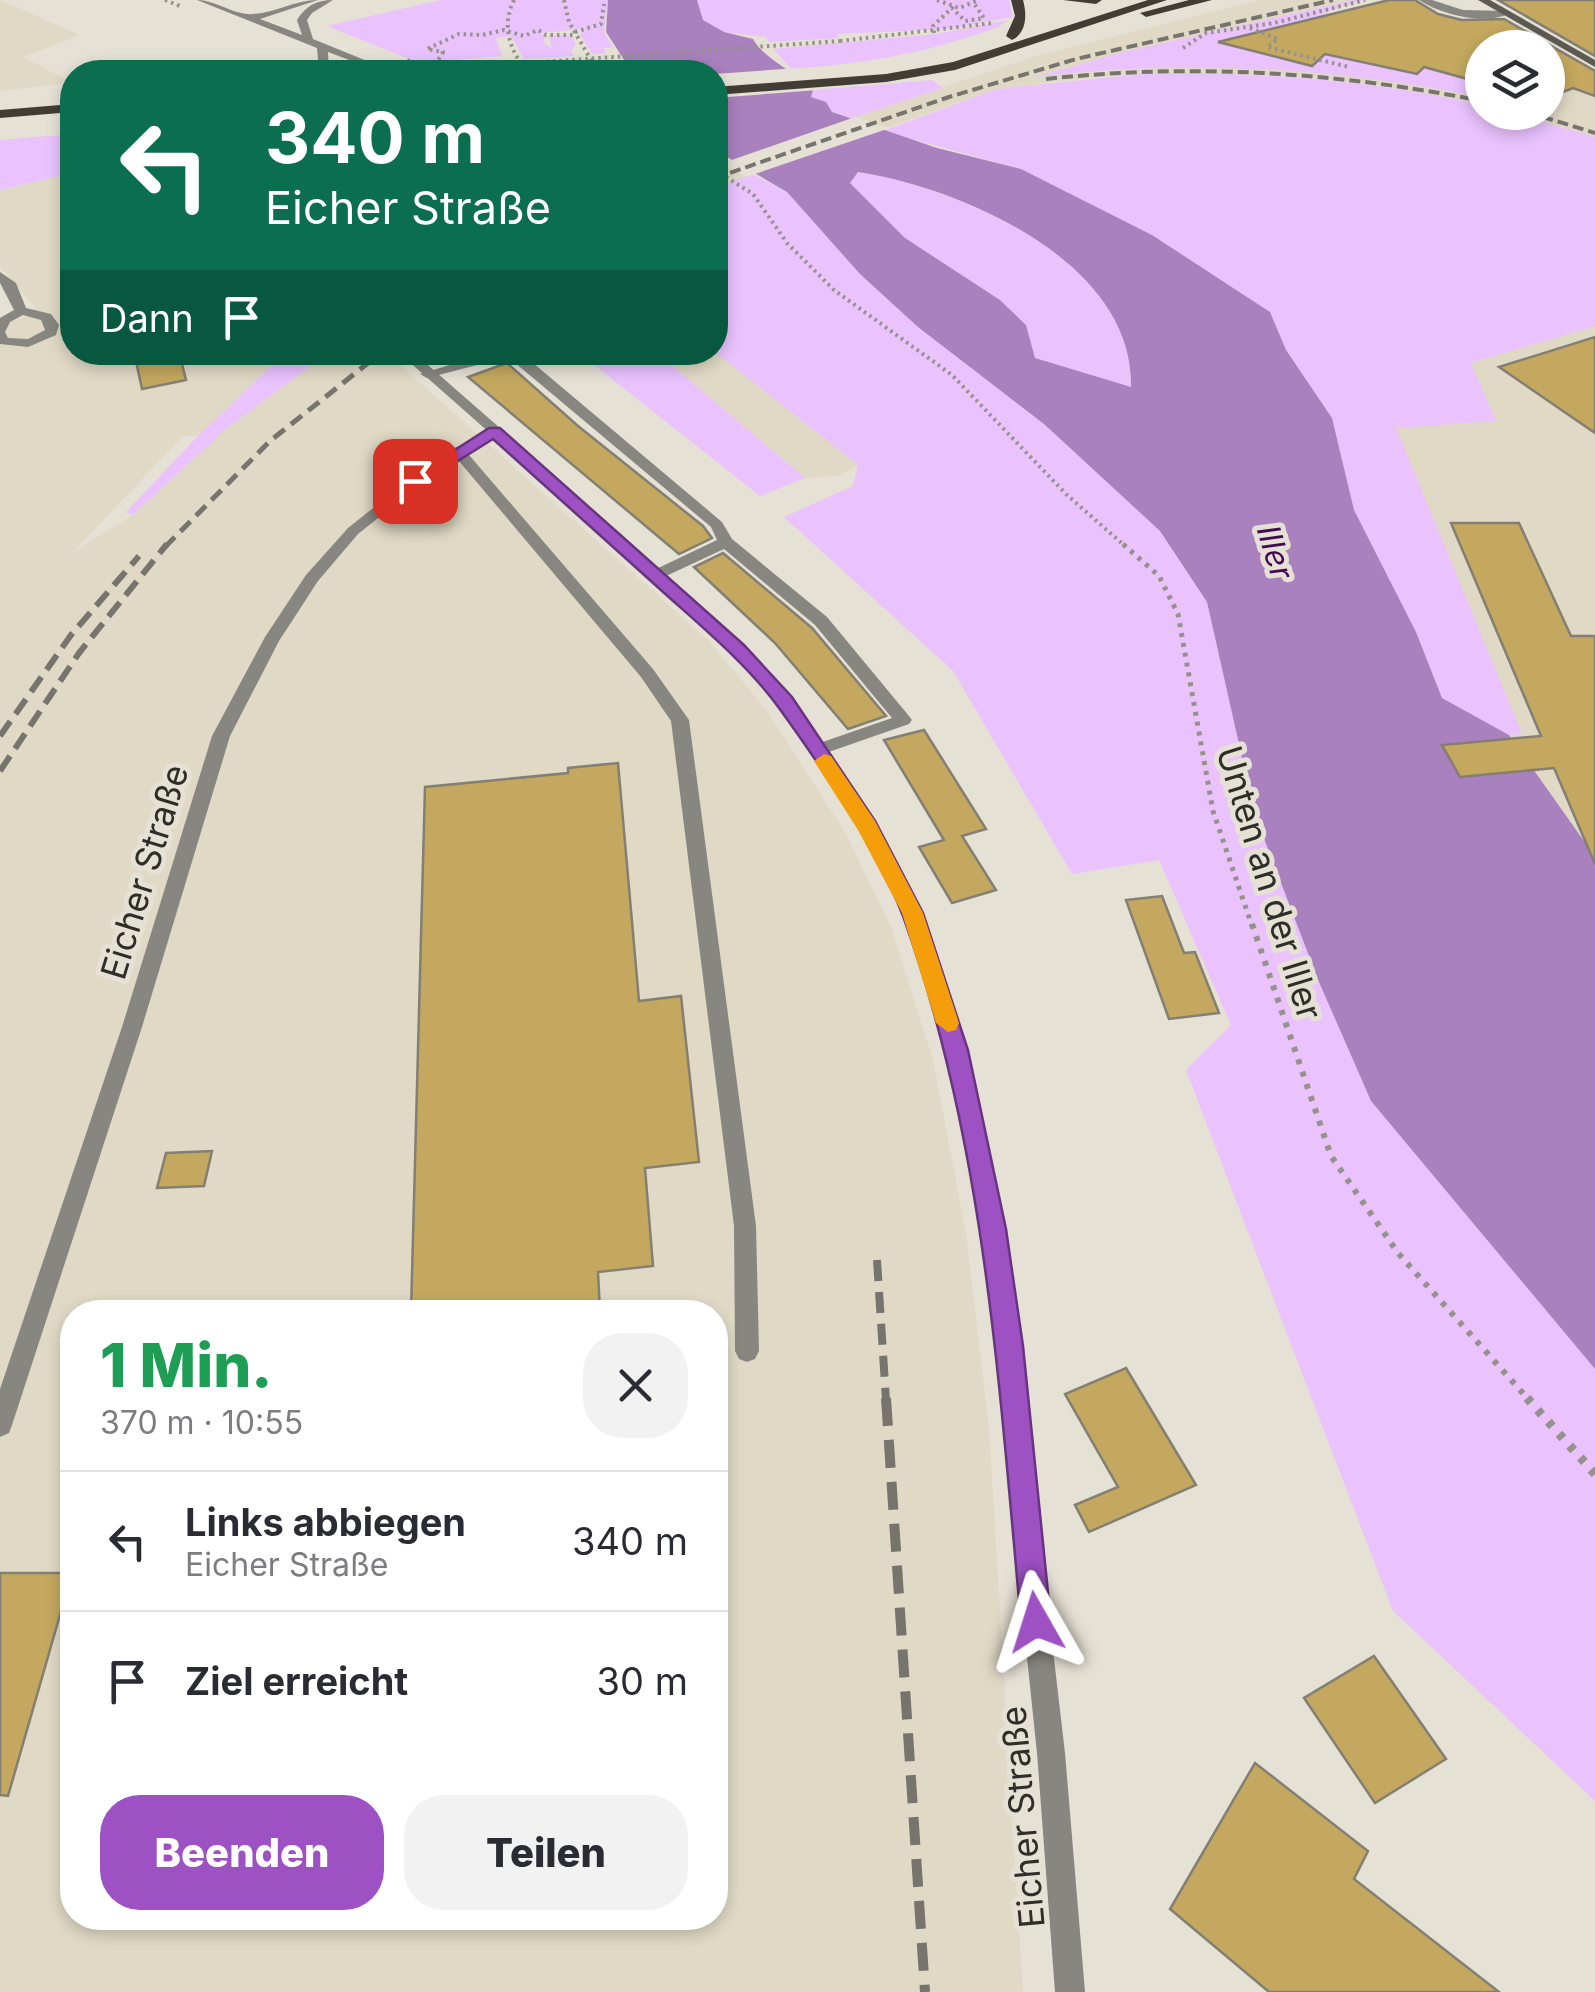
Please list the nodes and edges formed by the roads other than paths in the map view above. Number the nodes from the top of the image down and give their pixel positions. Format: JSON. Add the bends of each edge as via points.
{"nodes":[{"id":1,"x":202,"y":0,"type":"edge"},
{"id":2,"x":313,"y":0,"type":"edge"},
{"id":3,"x":328,"y":0,"type":"edge"},
{"id":4,"x":1018,"y":0,"type":"edge"},
{"id":5,"x":1068,"y":0,"type":"edge"},
{"id":6,"x":1096,"y":0,"type":"edge"},
{"id":7,"x":1126,"y":0,"type":"edge"},
{"id":8,"x":1161,"y":0,"type":"edge"},
{"id":9,"x":1206,"y":0,"type":"edge"},
{"id":10,"x":1424,"y":0,"type":"edge"},
{"id":11,"x":1483,"y":0,"type":"edge"},
{"id":12,"x":1518,"y":0,"type":"edge"},
{"id":13,"x":1504,"y":14,"type":"junction"},
{"id":14,"x":251,"y":18,"type":"junction"},
{"id":15,"x":1102,"y":20,"type":"junction"},
{"id":16,"x":1009,"y":41,"type":"junction"},
{"id":17,"x":308,"y":42,"type":"junction"},
{"id":18,"x":322,"y":48,"type":"junction"},
{"id":19,"x":350,"y":59,"type":"joint"},
{"id":20,"x":323,"y":60,"type":"edge"},
{"id":21,"x":357,"y":60,"type":"edge"},
{"id":22,"x":1595,"y":64,"type":"edge"},
{"id":23,"x":728,"y":81,"type":"edge"},
{"id":24,"x":728,"y":90,"type":"edge"},
{"id":25,"x":60,"y":109,"type":"edge"},
{"id":26,"x":0,"y":114,"type":"edge"},
{"id":27,"x":60,"y":123,"type":"edge"},
{"id":28,"x":0,"y":128,"type":"edge"},
{"id":29,"x":0,"y":276,"type":"edge"},
{"id":30,"x":21,"y":311,"type":"junction"},
{"id":31,"x":0,"y":332,"type":"edge"},
{"id":32,"x":418,"y":365,"type":"edge"},
{"id":33,"x":461,"y":365,"type":"edge"},
{"id":34,"x":525,"y":365,"type":"edge"},
{"id":35,"x":427,"y":374,"type":"junction"},
{"id":36,"x":494,"y":432,"type":"junction"},
{"id":37,"x":458,"y":451,"type":"junction"},
{"id":38,"x":726,"y":542,"type":"junction"},
{"id":39,"x":658,"y":574,"type":"junction"},
{"id":40,"x":817,"y":750,"type":"junction"},
{"id":41,"x":747,"y":1351,"type":"dead end"},
{"id":42,"x":0,"y":1425,"type":"edge"},
{"id":43,"x":1070,"y":1992,"type":"edge"}],
"edges":[{"from":1,"to":14,"type":"street"},
{"from":2,"to":14,"type":"street"},
{"from":3,"to":17,"type":"street","via":[[302,20]]},
{"from":4,"to":16,"type":"main road","via":[[1020,16]]},
{"from":5,"to":6,"type":"main road"},
{"from":7,"to":16,"type":"main road"},
{"from":8,"to":15,"type":"main road"},
{"from":9,"to":15,"type":"main road"},
{"from":10,"to":13,"type":"street","via":[[1446,12]]},
{"from":11,"to":13,"type":"main road"},
{"from":12,"to":13,"type":"main road"},
{"from":13,"to":22,"type":"main road"},
{"from":14,"to":17,"type":"street"},
{"from":15,"to":16,"type":"main road"},
{"from":16,"to":23,"type":"main road","via":[[879,69]]},
{"from":16,"to":24,"type":"main road","via":[[956,66]]},
{"from":17,"to":18,"type":"street"},
{"from":18,"to":19,"type":"street"},
{"from":18,"to":20,"type":"street"},
{"from":19,"to":21,"type":"street"},
{"from":25,"to":26,"type":"main road"},
{"from":27,"to":28,"type":"main road"},
{"from":29,"to":30,"type":"street"},
{"from":30,"to":31,"type":"street"},
{"from":30,"to":31,"type":"street","via":[[46,317],[51,332],[28,344],[2,340]]},
{"from":32,"to":35,"type":"street","name":"Eicher Straße"},
{"from":33,"to":35,"type":"street"},
{"from":34,"to":38,"type":"street","via":[[716,525]]},
{"from":35,"to":36,"type":"street","name":"Eicher Straße"},
{"from":36,"to":37,"type":"street","name":"Eicher Straße"},
{"from":36,"to":39,"type":"street","name":"Eicher Straße"},
{"from":37,"to":41,"type":"street","via":[[680,720],[745,1226]]},
{"from":37,"to":42,"type":"street","name":"Eicher Straße","via":[[352,531],[312,578],[221,736]]},
{"from":38,"to":39,"type":"street"},
{"from":38,"to":40,"type":"street","via":[[821,621],[903,720]]},
{"from":39,"to":40,"type":"street","name":"Eicher Straße","via":[[738,649]]},
{"from":40,"to":43,"type":"street","name":"Eicher Straße","via":[[912,913],[956,1050],[986,1193],[1052,1753]]}]}
